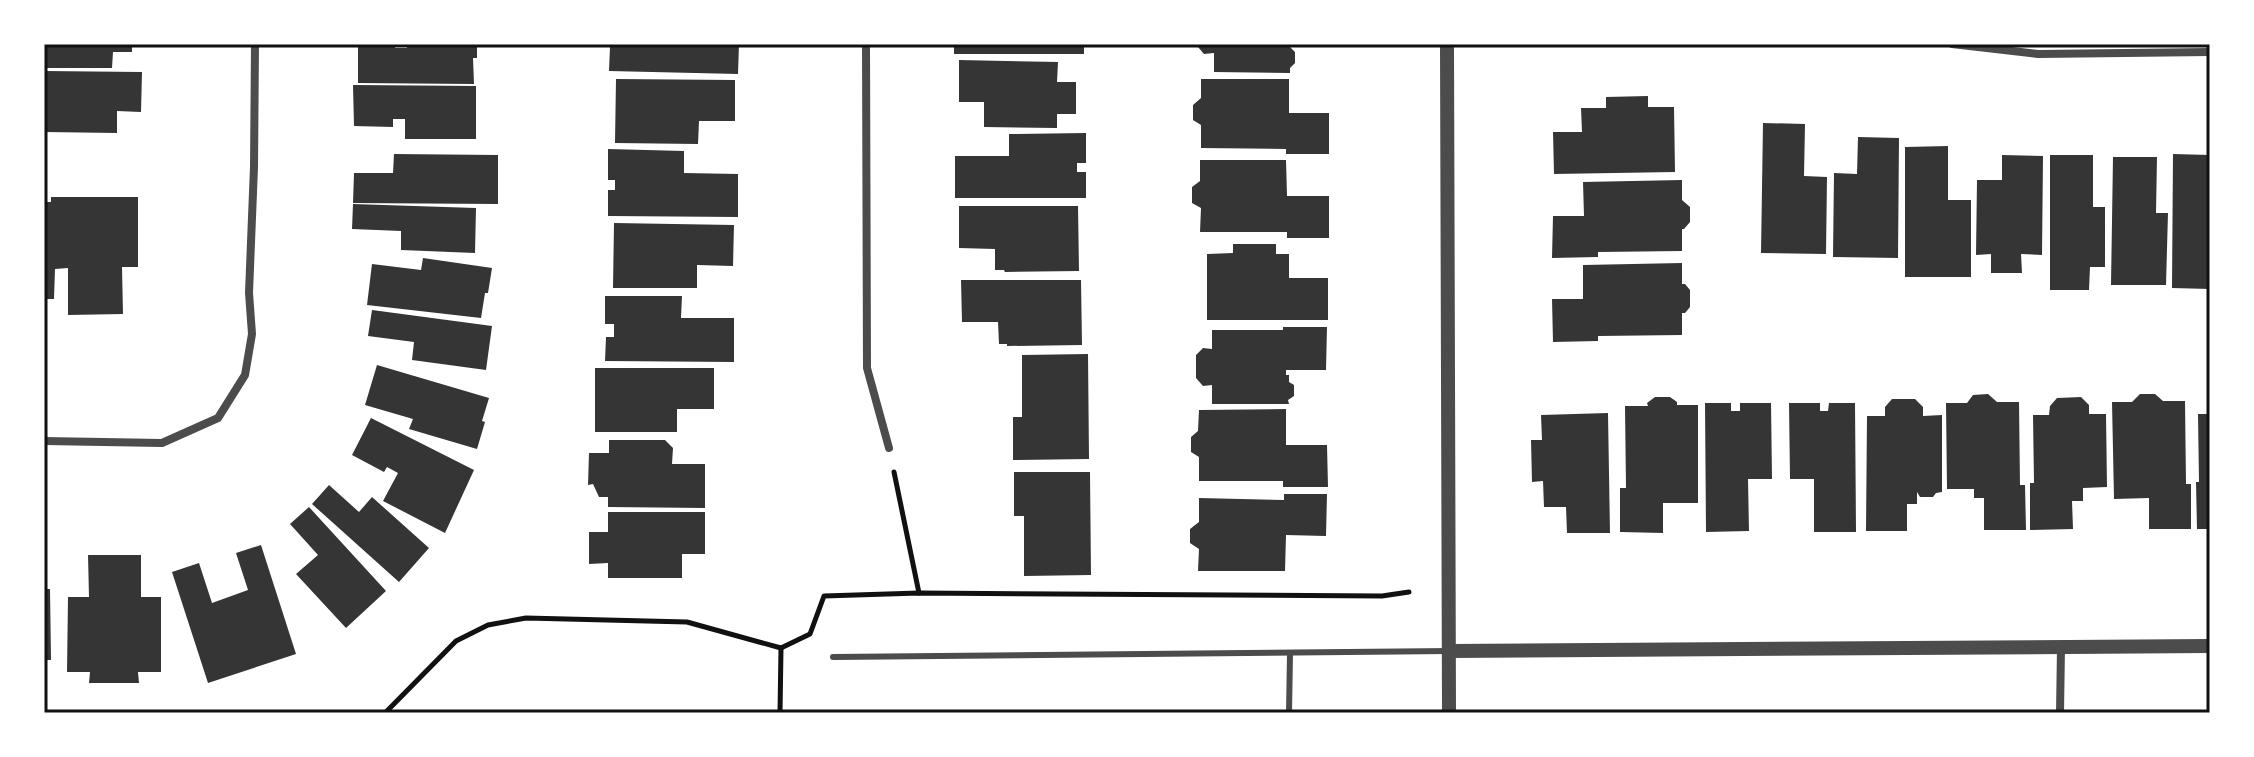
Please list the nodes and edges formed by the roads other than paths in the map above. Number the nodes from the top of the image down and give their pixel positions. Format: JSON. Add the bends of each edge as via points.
{"nodes":[{"id":1,"x":255,"y":44,"type":"edge"},
{"id":2,"x":866,"y":44,"type":"edge"},
{"id":3,"x":1447,"y":44,"type":"edge"},
{"id":4,"x":1952,"y":44,"type":"edge"},
{"id":5,"x":2210,"y":52,"type":"edge"},
{"id":6,"x":44,"y":441,"type":"edge"},
{"id":7,"x":889,"y":448,"type":"road end"},
{"id":8,"x":2210,"y":646,"type":"edge"},
{"id":9,"x":2061,"y":647,"type":"junction"},
{"id":10,"x":1450,"y":651,"type":"junction"},
{"id":11,"x":1290,"y":654,"type":"junction"},
{"id":12,"x":833,"y":657,"type":"dead end"},
{"id":13,"x":1289,"y":713,"type":"edge"},
{"id":14,"x":1449,"y":713,"type":"edge"},
{"id":15,"x":2060,"y":713,"type":"edge"}],
"edges":[{"from":1,"to":6,"type":"street","via":[[252,334],[245,375],[218,418],[162,443]]},
{"from":2,"to":7,"type":"street","via":[[867,368]]},
{"from":3,"to":10,"type":"street"},
{"from":4,"to":5,"type":"street","via":[[2038,54]]},
{"from":8,"to":9,"type":"street"},
{"from":9,"to":10,"type":"street"},
{"from":9,"to":15,"type":"street"},
{"from":10,"to":11,"type":"lane"},
{"from":10,"to":14,"type":"street"},
{"from":11,"to":12,"type":"lane"},
{"from":11,"to":13,"type":"lane"}]}
